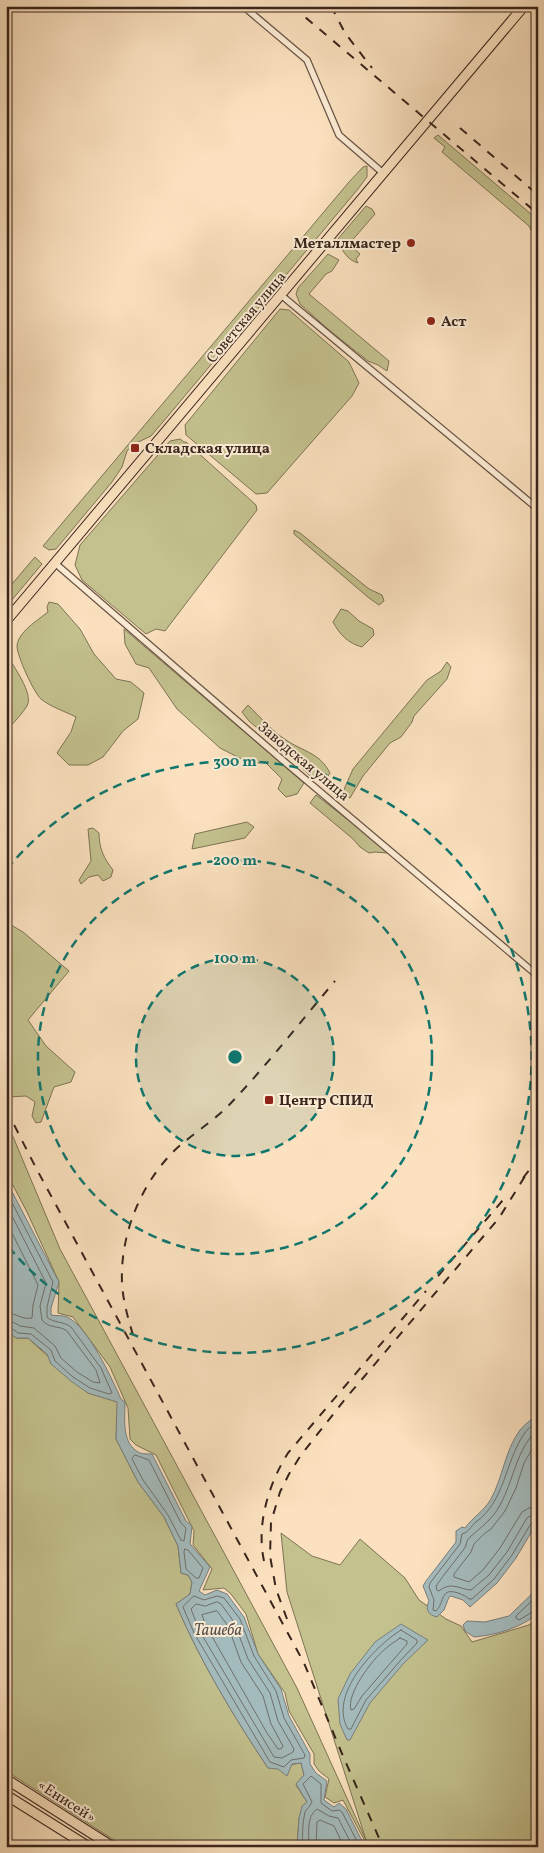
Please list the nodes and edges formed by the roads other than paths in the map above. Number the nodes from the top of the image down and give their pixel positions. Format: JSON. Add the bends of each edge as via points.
{"nodes":[{"id":1,"x":243,"y":6,"type":"edge"},
{"id":2,"x":524,"y":6,"type":"edge"},
{"id":3,"x":383,"y":173,"type":"junction"},
{"id":4,"x":282,"y":295,"type":"junction"},
{"id":5,"x":538,"y":509,"type":"edge"},
{"id":6,"x":56,"y":564,"type":"junction"},
{"id":7,"x":6,"y":621,"type":"edge"},
{"id":8,"x":538,"y":976,"type":"edge"},
{"id":9,"x":6,"y":1779,"type":"edge"},
{"id":10,"x":6,"y":1795,"type":"edge"},
{"id":11,"x":89,"y":1847,"type":"edge"},
{"id":12,"x":113,"y":1847,"type":"edge"}],
"edges":[{"from":1,"to":3,"type":"street","via":[[307,60],[338,135]]},
{"from":2,"to":3,"type":"main road","name":"Советская улица"},
{"from":3,"to":4,"type":"main road","name":"Советская улица"},
{"from":4,"to":5,"type":"street"},
{"from":4,"to":6,"type":"main road","name":"Советская улица"},
{"from":6,"to":7,"type":"main road","name":"Советская улица"},
{"from":6,"to":8,"type":"street","name":"Заводская улица"},
{"from":9,"to":12,"type":"main road","name":"«Енисей»"},
{"from":10,"to":11,"type":"main road","name":"«Енисей»"}]}
